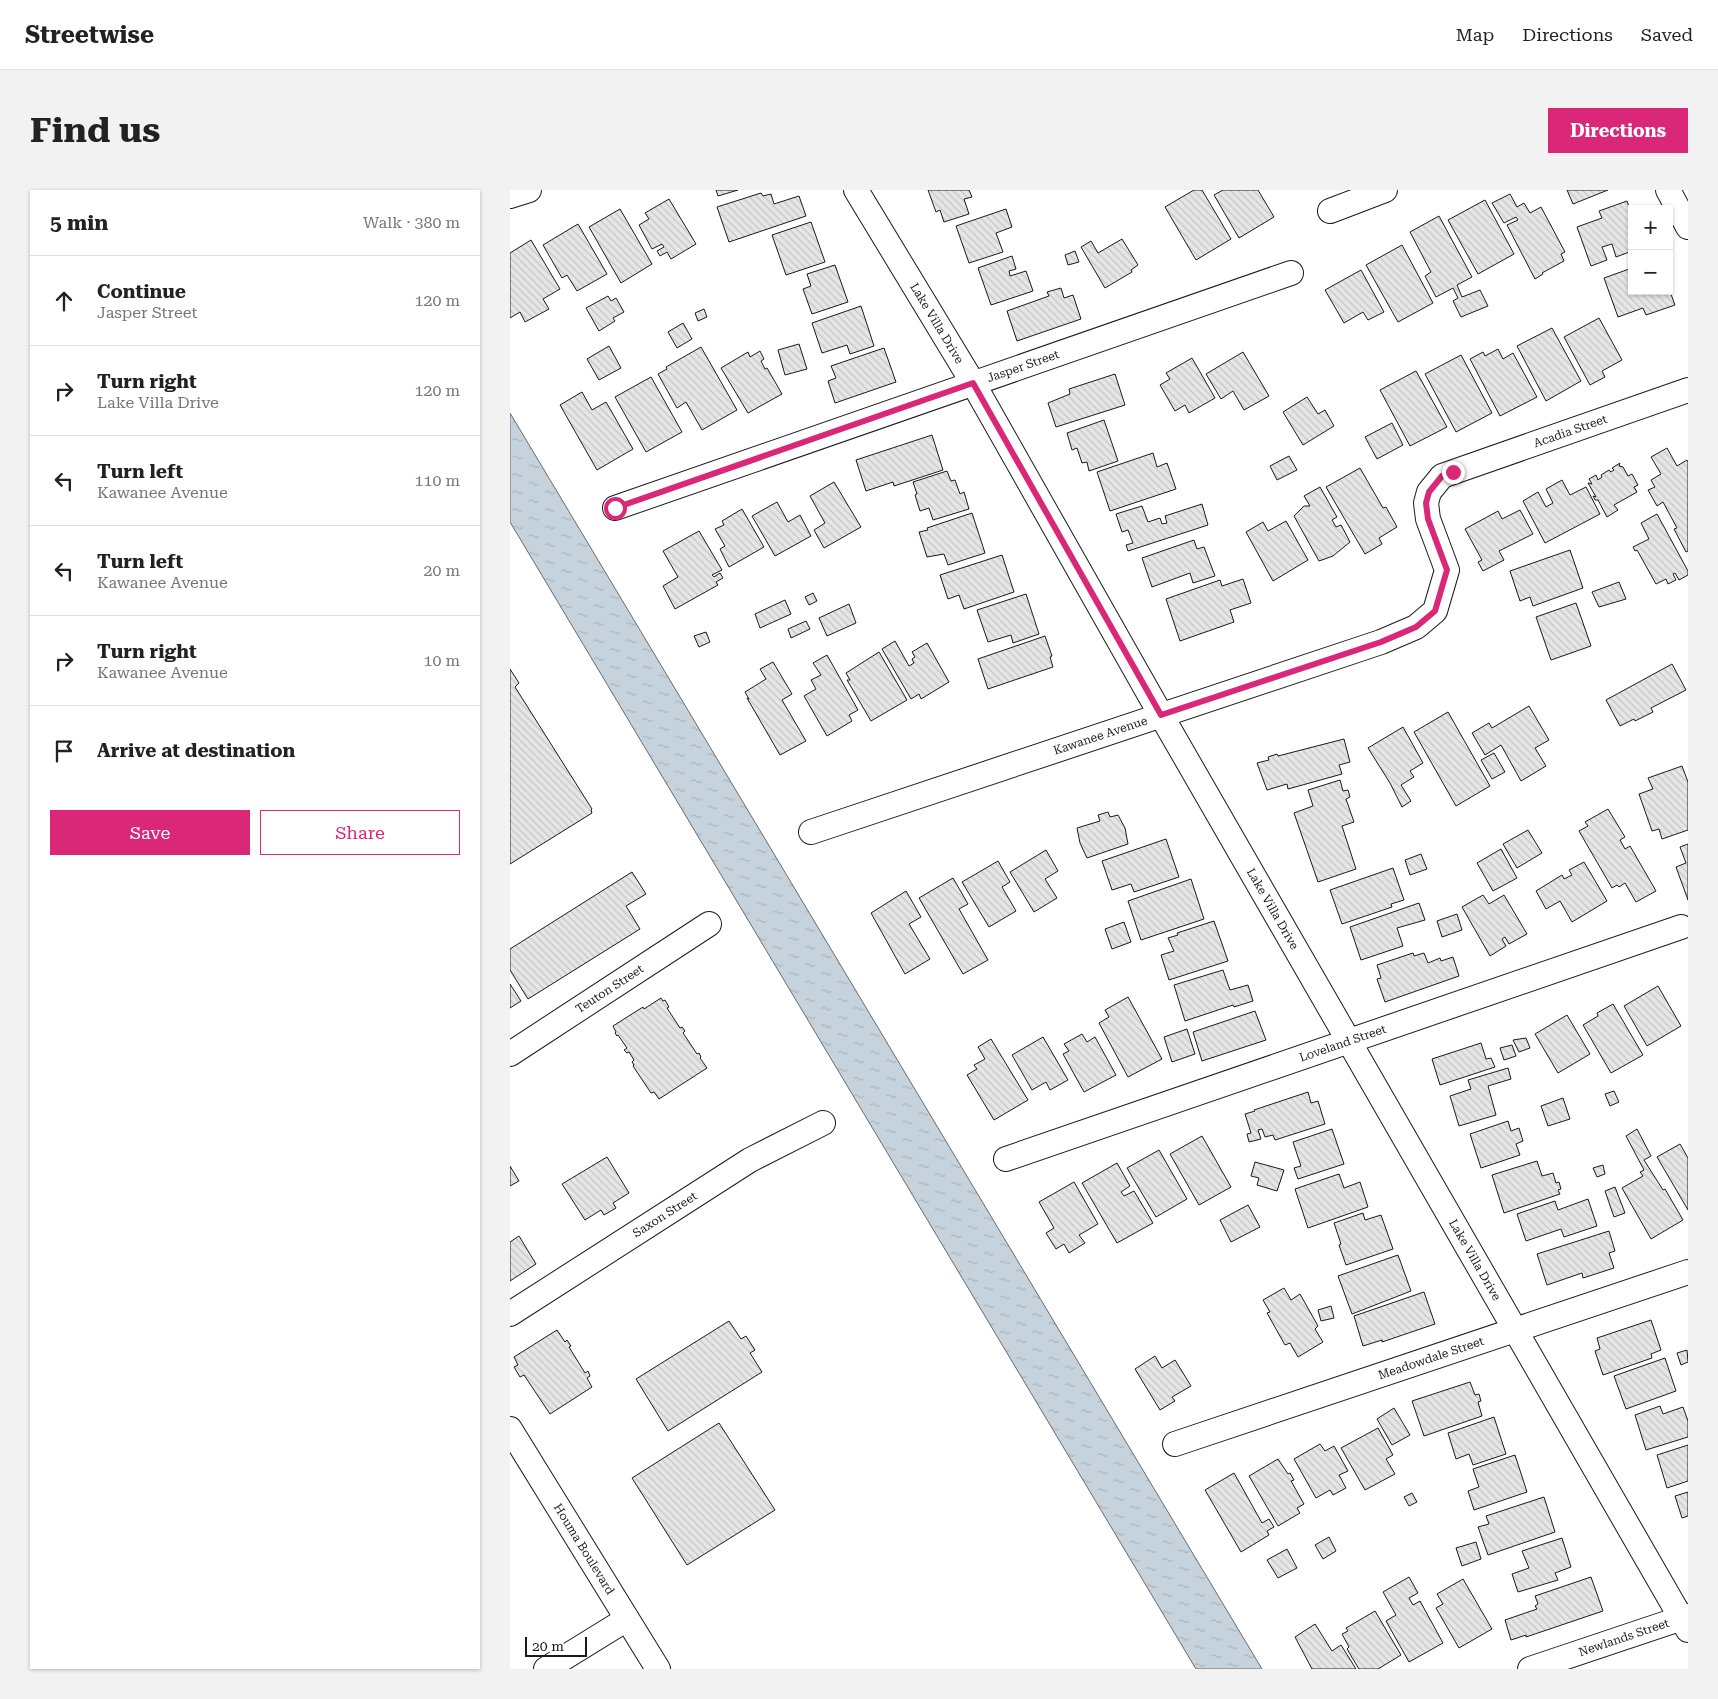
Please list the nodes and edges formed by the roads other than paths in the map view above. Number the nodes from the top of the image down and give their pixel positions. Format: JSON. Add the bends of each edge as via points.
{"nodes":[{"id":1,"x":529,"y":190,"type":"edge"},
{"id":2,"x":856,"y":190,"type":"edge"},
{"id":3,"x":1385,"y":190,"type":"edge"},
{"id":4,"x":1668,"y":190,"type":"edge"},
{"id":5,"x":510,"y":196,"type":"edge"},
{"id":6,"x":1330,"y":210,"type":"dead end"},
{"id":7,"x":1688,"y":227,"type":"edge"},
{"id":8,"x":1291,"y":273,"type":"dead end"},
{"id":9,"x":973,"y":383,"type":"junction"},
{"id":10,"x":1688,"y":390,"type":"edge"},
{"id":11,"x":1453,"y":472,"type":"joint"},
{"id":12,"x":615,"y":508,"type":"dead end"},
{"id":13,"x":1161,"y":715,"type":"junction"},
{"id":14,"x":811,"y":832,"type":"dead end"},
{"id":15,"x":709,"y":924,"type":"dead end"},
{"id":16,"x":1681,"y":928,"type":"dead end"},
{"id":17,"x":1349,"y":1041,"type":"junction"},
{"id":18,"x":510,"y":1054,"type":"edge"},
{"id":19,"x":823,"y":1123,"type":"dead end"},
{"id":20,"x":1006,"y":1159,"type":"dead end"},
{"id":21,"x":1688,"y":1272,"type":"edge"},
{"id":22,"x":510,"y":1314,"type":"edge"},
{"id":23,"x":1517,"y":1330,"type":"junction"},
{"id":24,"x":510,"y":1430,"type":"edge"},
{"id":25,"x":1175,"y":1444,"type":"dead end"},
{"id":26,"x":627,"y":1619,"type":"junction"},
{"id":27,"x":1686,"y":1622,"type":"edge"},
{"id":28,"x":546,"y":1669,"type":"edge"},
{"id":29,"x":658,"y":1669,"type":"edge"},
{"id":30,"x":1530,"y":1669,"type":"edge"}],
"edges":[{"from":1,"to":5,"type":"street"},
{"from":2,"to":9,"type":"street","name":"Lake Villa Drive"},
{"from":3,"to":6,"type":"street"},
{"from":4,"to":7,"type":"street"},
{"from":8,"to":9,"type":"street","name":"Jasper Street"},
{"from":9,"to":12,"type":"street","name":"Jasper Street"},
{"from":9,"to":13,"type":"street","name":"Lake Villa Drive"},
{"from":10,"to":11,"type":"street","name":"Acadia Street"},
{"from":11,"to":13,"type":"street","name":"Kawanee Avenue","via":[[1442,476],[1429,492],[1426,503],[1428,519],[1447,570],[1435,611],[1416,627],[1381,642]]},
{"from":13,"to":14,"type":"street","name":"Kawanee Avenue"},
{"from":13,"to":17,"type":"street","name":"Lake Villa Drive"},
{"from":15,"to":18,"type":"street","name":"Teuton Street"},
{"from":16,"to":17,"type":"street","name":"Loveland Street"},
{"from":17,"to":20,"type":"street","name":"Loveland Street"},
{"from":17,"to":23,"type":"street","name":"Lake Villa Drive"},
{"from":19,"to":22,"type":"street","name":"Saxon Street","via":[[750,1160]]},
{"from":21,"to":23,"type":"street","name":"Meadowdale Street"},
{"from":23,"to":25,"type":"street","name":"Meadowdale Street"},
{"from":23,"to":27,"type":"street","name":"Lake Villa Drive"},
{"from":24,"to":26,"type":"street","name":"Houma Boulevard"},
{"from":26,"to":28,"type":"street"},
{"from":26,"to":29,"type":"street","name":"Houma Boulevard"},
{"from":27,"to":30,"type":"street","name":"Newlands Street"}]}
